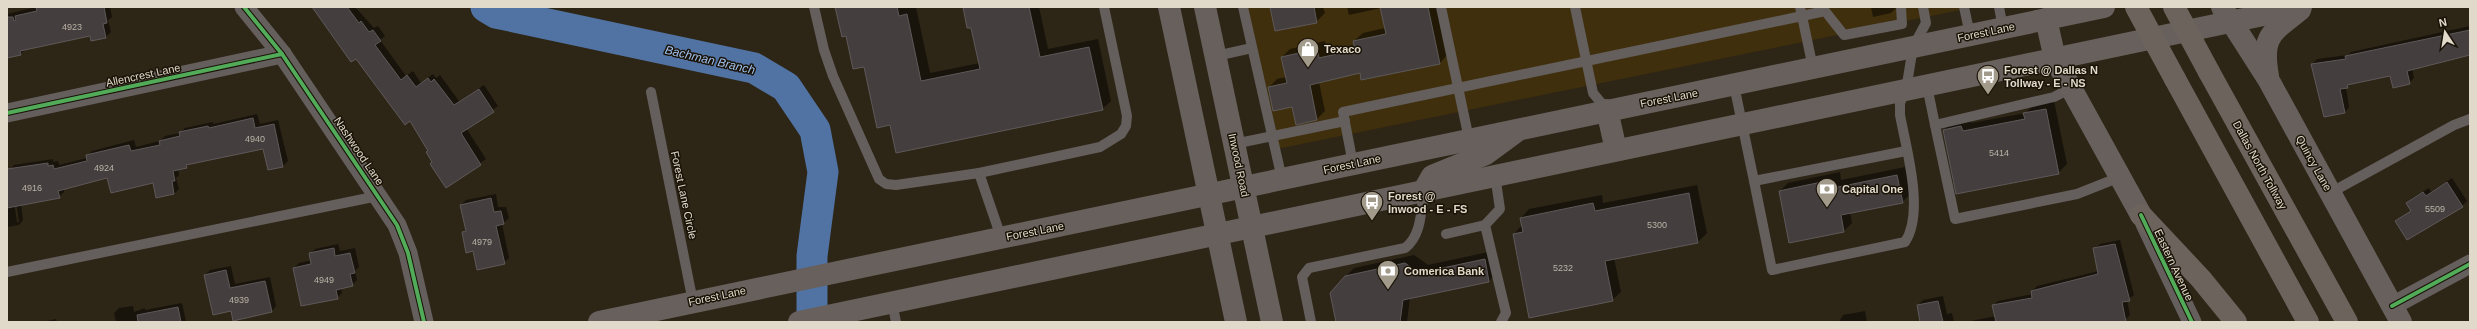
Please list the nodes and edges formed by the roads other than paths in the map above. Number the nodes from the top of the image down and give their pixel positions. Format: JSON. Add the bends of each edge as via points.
{"nodes":[{"id":1,"x":244,"y":7,"type":"edge"},
{"id":2,"x":814,"y":7,"type":"edge"},
{"id":3,"x":1104,"y":7,"type":"edge"},
{"id":4,"x":1169,"y":7,"type":"edge"},
{"id":5,"x":1205,"y":7,"type":"edge"},
{"id":6,"x":1243,"y":7,"type":"edge"},
{"id":7,"x":1441,"y":7,"type":"edge"},
{"id":8,"x":1575,"y":7,"type":"edge"},
{"id":9,"x":1901,"y":7,"type":"edge"},
{"id":10,"x":1924,"y":7,"type":"edge"},
{"id":11,"x":1964,"y":7,"type":"edge"},
{"id":12,"x":1999,"y":7,"type":"edge"},
{"id":13,"x":2104,"y":7,"type":"edge"},
{"id":14,"x":2136,"y":7,"type":"edge"},
{"id":15,"x":2174,"y":7,"type":"edge"},
{"id":16,"x":2303,"y":7,"type":"edge"},
{"id":17,"x":1825,"y":9,"type":"edge"},
{"id":18,"x":1801,"y":12,"type":"edge"},
{"id":19,"x":2227,"y":15,"type":"edge"},
{"id":20,"x":2046,"y":19,"type":"junction"},
{"id":21,"x":2003,"y":28,"type":"junction"},
{"id":22,"x":1970,"y":35,"type":"junction"},
{"id":23,"x":1252,"y":48,"type":"junction"},
{"id":24,"x":1914,"y":48,"type":"junction"},
{"id":25,"x":282,"y":54,"type":"junction"},
{"id":26,"x":1216,"y":56,"type":"junction"},
{"id":27,"x":2055,"y":59,"type":"junction"},
{"id":28,"x":1586,"y":61,"type":"junction"},
{"id":29,"x":1813,"y":68,"type":"junction"},
{"id":30,"x":2268,"y":79,"type":"junction"},
{"id":31,"x":1734,"y":85,"type":"junction"},
{"id":32,"x":1927,"y":86,"type":"junction"},
{"id":33,"x":1458,"y":88,"type":"junction"},
{"id":34,"x":2071,"y":88,"type":"junction"},
{"id":35,"x":1906,"y":90,"type":"junction"},
{"id":36,"x":651,"y":92,"type":"dead end"},
{"id":37,"x":1607,"y":110,"type":"junction"},
{"id":38,"x":7,"y":113,"type":"edge"},
{"id":39,"x":2470,"y":119,"type":"edge"},
{"id":40,"x":1345,"y":121,"type":"junction"},
{"id":41,"x":1741,"y":125,"type":"junction"},
{"id":42,"x":1935,"y":125,"type":"junction"},
{"id":43,"x":1520,"y":129,"type":"junction"},
{"id":44,"x":1272,"y":136,"type":"junction"},
{"id":45,"x":1469,"y":139,"type":"junction"},
{"id":46,"x":1234,"y":144,"type":"junction"},
{"id":47,"x":1616,"y":150,"type":"junction"},
{"id":48,"x":1906,"y":151,"type":"junction"},
{"id":49,"x":1353,"y":164,"type":"junction"},
{"id":50,"x":979,"y":173,"type":"junction"},
{"id":51,"x":1495,"y":175,"type":"junction"},
{"id":52,"x":2120,"y":177,"type":"junction"},
{"id":53,"x":1282,"y":179,"type":"junction"},
{"id":54,"x":1754,"y":180,"type":"junction"},
{"id":55,"x":1243,"y":187,"type":"junction"},
{"id":56,"x":1424,"y":190,"type":"junction"},
{"id":57,"x":2330,"y":193,"type":"junction"},
{"id":58,"x":1209,"y":195,"type":"junction"},
{"id":59,"x":378,"y":196,"type":"junction"},
{"id":60,"x":2141,"y":215,"type":"junction"},
{"id":61,"x":1485,"y":225,"type":"junction"},
{"id":62,"x":1252,"y":226,"type":"junction"},
{"id":63,"x":1217,"y":233,"type":"junction"},
{"id":64,"x":1446,"y":234,"type":"dead end"},
{"id":65,"x":1001,"y":237,"type":"junction"},
{"id":66,"x":2470,"y":264,"type":"edge"},
{"id":67,"x":7,"y":272,"type":"edge"},
{"id":68,"x":693,"y":302,"type":"junction"},
{"id":69,"x":894,"y":312,"type":"edge"},
{"id":70,"x":2396,"y":314,"type":"edge"},
{"id":71,"x":424,"y":322,"type":"edge"},
{"id":72,"x":599,"y":322,"type":"edge"},
{"id":73,"x":799,"y":322,"type":"edge"},
{"id":74,"x":1236,"y":322,"type":"edge"},
{"id":75,"x":1272,"y":322,"type":"edge"},
{"id":76,"x":1311,"y":322,"type":"edge"},
{"id":77,"x":1501,"y":322,"type":"edge"},
{"id":78,"x":2192,"y":322,"type":"edge"},
{"id":79,"x":2236,"y":322,"type":"edge"},
{"id":80,"x":2308,"y":322,"type":"edge"},
{"id":81,"x":2347,"y":322,"type":"edge"}],
"edges":[{"from":1,"to":25,"type":"street","name":"Nashwood Lane"},
{"from":2,"to":50,"type":"lane","via":[[833,76],[879,179],[886,184],[896,185]]},
{"from":3,"to":50,"type":"lane","via":[[1128,116],[1121,134],[1100,147]]},
{"from":4,"to":58,"type":"main road"},
{"from":5,"to":26,"type":"main road","name":"Inwood Road"},
{"from":6,"to":23,"type":"lane"},
{"from":7,"to":33,"type":"lane"},
{"from":8,"to":28,"type":"lane"},
{"from":9,"to":17,"type":"lane","via":[[1902,24],[1844,35]]},
{"from":10,"to":24,"type":"lane","via":[[1926,23]]},
{"from":11,"to":22,"type":"lane"},
{"from":12,"to":21,"type":"lane"},
{"from":13,"to":20,"type":"main road","name":"Forest Lane"},
{"from":14,"to":80,"type":"highway","bridge":true},
{"from":15,"to":81,"type":"highway","name":"Dallas North Tollway","bridge":true},
{"from":16,"to":19,"type":"main road"},
{"from":16,"to":30,"type":"main road","via":[[2273,32],[2264,54]]},
{"from":17,"to":18,"type":"lane"},
{"from":18,"to":28,"type":"lane"},
{"from":18,"to":29,"type":"lane"},
{"from":19,"to":27,"type":"main road"},
{"from":19,"to":30,"type":"main road","name":"Quincy Lane"},
{"from":20,"to":21,"type":"main road","name":"Forest Lane"},
{"from":20,"to":27,"type":"main road","name":"Eastern Avenue"},
{"from":21,"to":22,"type":"main road","name":"Forest Lane"},
{"from":22,"to":24,"type":"main road","name":"Forest Lane"},
{"from":23,"to":26,"type":"lane"},
{"from":23,"to":44,"type":"lane"},
{"from":24,"to":29,"type":"main road","name":"Forest Lane"},
{"from":24,"to":35,"type":"lane"},
{"from":25,"to":38,"type":"street","name":"Allencrest Lane"},
{"from":25,"to":59,"type":"street","name":"Nashwood Lane"},
{"from":26,"to":46,"type":"main road","name":"Inwood Road"},
{"from":27,"to":32,"type":"main road"},
{"from":27,"to":34,"type":"main road","name":"Eastern Avenue"},
{"from":28,"to":33,"type":"lane"},
{"from":28,"to":37,"type":"lane","via":[[1593,93]]},
{"from":29,"to":31,"type":"main road","name":"Forest Lane"},
{"from":30,"to":57,"type":"main road","name":"Quincy Lane"},
{"from":31,"to":37,"type":"main road","name":"Forest Lane"},
{"from":31,"to":41,"type":"lane"},
{"from":32,"to":35,"type":"main road"},
{"from":32,"to":42,"type":"lane"},
{"from":33,"to":40,"type":"lane","via":[[1343,112]]},
{"from":33,"to":45,"type":"lane"},
{"from":34,"to":42,"type":"lane","via":[[2054,97]]},
{"from":34,"to":52,"type":"main road","name":"Eastern Avenue"},
{"from":35,"to":41,"type":"main road"},
{"from":35,"to":48,"type":"lane","via":[[1900,103],[1900,115]]},
{"from":36,"to":68,"type":"lane","name":"Forest Lane Circle"},
{"from":37,"to":43,"type":"main road","name":"Forest Lane"},
{"from":37,"to":47,"type":"main road"},
{"from":39,"to":57,"type":"lane"},
{"from":40,"to":44,"type":"lane"},
{"from":40,"to":49,"type":"lane"},
{"from":41,"to":47,"type":"main road"},
{"from":41,"to":54,"type":"lane"},
{"from":42,"to":52,"type":"lane","via":[[1955,220],[2077,194]]},
{"from":43,"to":45,"type":"main road","name":"Forest Lane"},
{"from":43,"to":56,"type":"main road","via":[[1486,154],[1432,176]]},
{"from":44,"to":46,"type":"lane"},
{"from":44,"to":53,"type":"lane"},
{"from":45,"to":49,"type":"main road","name":"Forest Lane"},
{"from":46,"to":55,"type":"main road","name":"Inwood Road"},
{"from":47,"to":51,"type":"main road"},
{"from":48,"to":54,"type":"lane"},
{"from":48,"to":54,"type":"lane","via":[[1914,200],[1912,232],[1906,242],[1772,270]]},
{"from":49,"to":53,"type":"main road","name":"Forest Lane"},
{"from":50,"to":65,"type":"lane"},
{"from":51,"to":56,"type":"main road"},
{"from":51,"to":61,"type":"lane","via":[[1500,209]]},
{"from":52,"to":60,"type":"main road","name":"Eastern Avenue"},
{"from":53,"to":55,"type":"main road","name":"Forest Lane"},
{"from":55,"to":58,"type":"main road","name":"Forest Lane"},
{"from":55,"to":62,"type":"main road","name":"Inwood Road"},
{"from":56,"to":62,"type":"main road"},
{"from":56,"to":76,"type":"lane","via":[[1417,231],[1413,242],[1405,248],[1309,268],[1302,277]]},
{"from":57,"to":70,"type":"main road","name":"Quincy Lane"},
{"from":58,"to":63,"type":"main road"},
{"from":58,"to":65,"type":"main road","name":"Forest Lane"},
{"from":59,"to":67,"type":"lane"},
{"from":59,"to":71,"type":"street","name":"Nashwood Lane","via":[[397,225],[408,253]]},
{"from":60,"to":78,"type":"street","name":"Eastern Avenue"},
{"from":60,"to":79,"type":"highway","via":[[2201,279]]},
{"from":61,"to":64,"type":"lane"},
{"from":61,"to":77,"type":"lane","via":[[1506,313]]},
{"from":62,"to":63,"type":"main road"},
{"from":62,"to":75,"type":"main road","name":"Inwood Road"},
{"from":63,"to":69,"type":"main road"},
{"from":63,"to":74,"type":"main road"},
{"from":65,"to":68,"type":"main road","name":"Forest Lane"},
{"from":66,"to":70,"type":"street"},
{"from":68,"to":72,"type":"main road","name":"Forest Lane"},
{"from":69,"to":73,"type":"main road","via":[[836,314]]}]}
